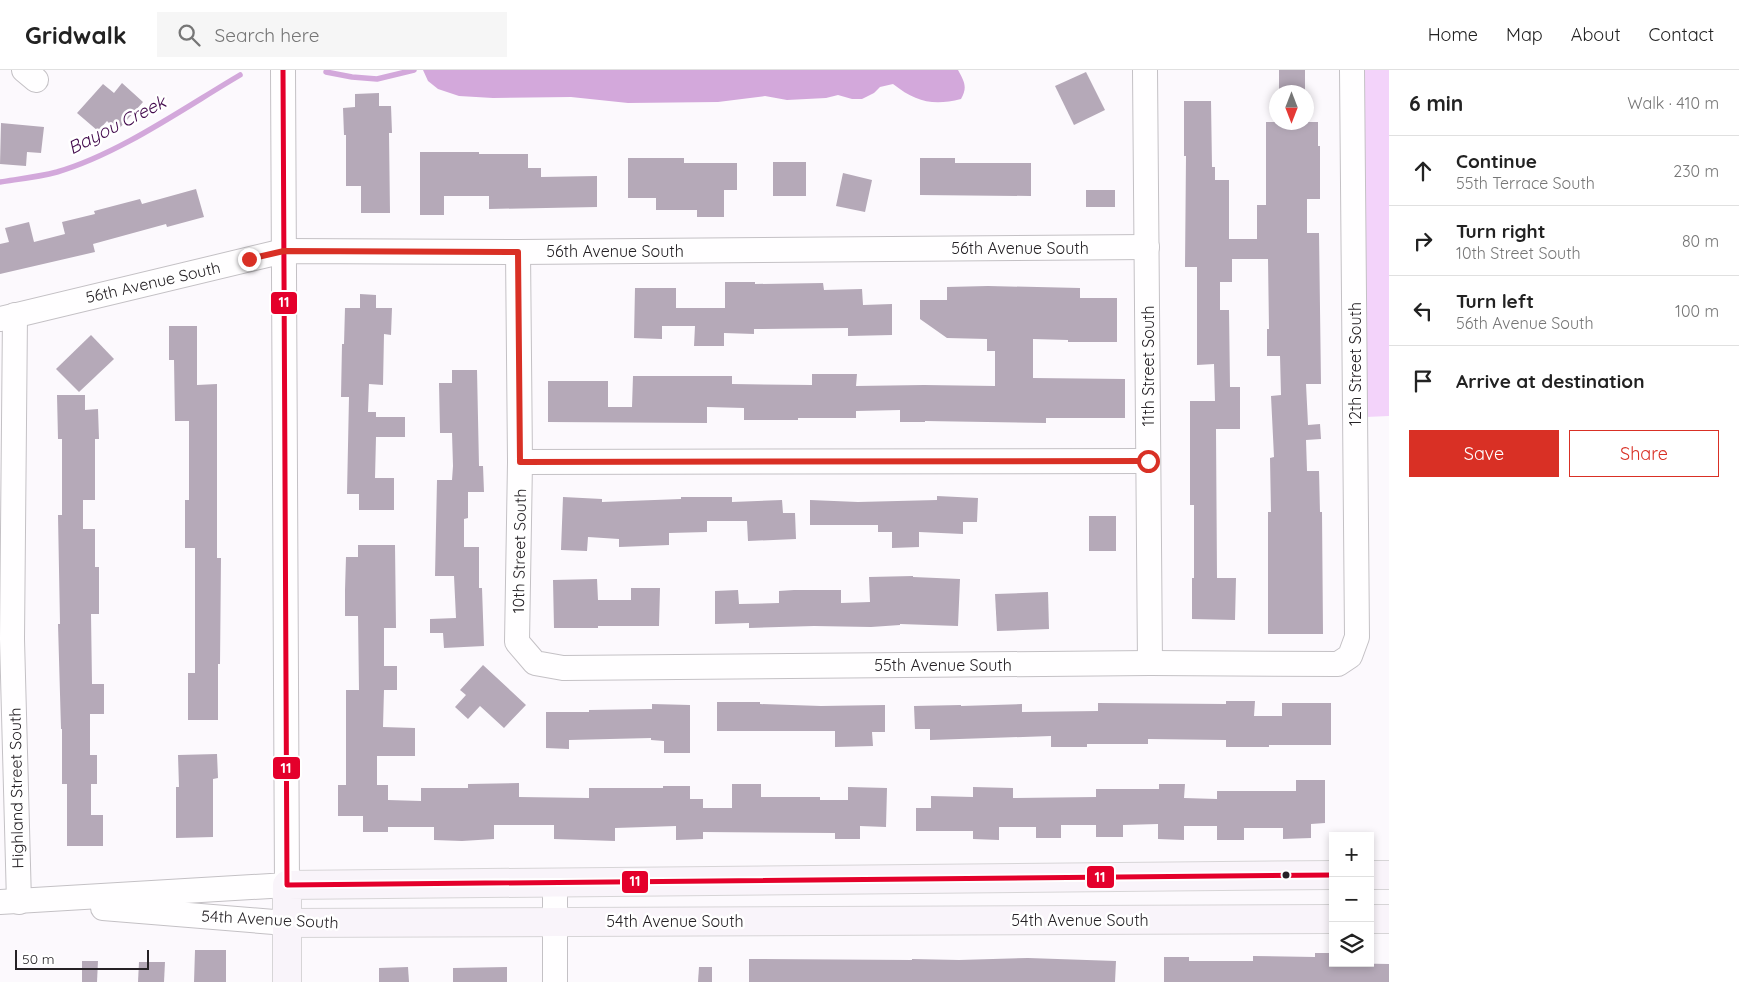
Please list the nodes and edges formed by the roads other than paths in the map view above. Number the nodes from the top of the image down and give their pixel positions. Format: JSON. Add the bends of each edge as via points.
{"nodes":[{"id":1,"x":283,"y":70,"type":"edge"},
{"id":2,"x":1145,"y":70,"type":"edge"},
{"id":3,"x":1352,"y":70,"type":"edge"},
{"id":4,"x":1147,"y":248,"type":"junction"},
{"id":5,"x":284,"y":251,"type":"junction"},
{"id":6,"x":518,"y":252,"type":"junction"},
{"id":7,"x":8,"y":317,"type":"edge"},
{"id":8,"x":1148,"y":461,"type":"junction"},
{"id":9,"x":520,"y":462,"type":"junction"},
{"id":10,"x":6,"y":638,"type":"edge"},
{"id":11,"x":1350,"y":656,"type":"joint"},
{"id":12,"x":535,"y":663,"type":"joint"},
{"id":13,"x":1150,"y":663,"type":"junction"},
{"id":14,"x":1329,"y":875,"type":"edge"},
{"id":15,"x":1374,"y":875,"type":"edge"},
{"id":16,"x":1389,"y":875,"type":"edge"},
{"id":17,"x":555,"y":883,"type":"junction"},
{"id":18,"x":287,"y":885,"type":"junction"},
{"id":19,"x":9,"y":902,"type":"edge"},
{"id":20,"x":1329,"y":919,"type":"edge"},
{"id":21,"x":1374,"y":919,"type":"edge"},
{"id":22,"x":1389,"y":919,"type":"edge"},
{"id":23,"x":555,"y":921,"type":"junction"},
{"id":24,"x":286,"y":923,"type":"junction"},
{"id":25,"x":287,"y":982,"type":"edge"},
{"id":26,"x":555,"y":982,"type":"edge"}],
"edges":[{"from":1,"to":5,"type":"street"},
{"from":2,"to":4,"type":"street","name":"11th Street South"},
{"from":3,"to":11,"type":"street","name":"12th Street South","via":[[1357,637]]},
{"from":4,"to":6,"type":"street","name":"56th Avenue South"},
{"from":4,"to":8,"type":"street","name":"11th Street South"},
{"from":5,"to":6,"type":"street","name":"56th Avenue South"},
{"from":5,"to":7,"type":"street","name":"56th Avenue South"},
{"from":5,"to":18,"type":"street"},
{"from":6,"to":9,"type":"street","name":"10th Street South"},
{"from":7,"to":10,"type":"street","name":"Highland Street South"},
{"from":8,"to":9,"type":"street"},
{"from":8,"to":13,"type":"street","name":"11th Street South"},
{"from":9,"to":12,"type":"street","name":"10th Street South","via":[[517,642]]},
{"from":10,"to":19,"type":"street","name":"Highland Street South"},
{"from":11,"to":13,"type":"street","name":"55th Avenue South","via":[[1338,664]]},
{"from":12,"to":13,"type":"street","name":"55th Avenue South","via":[[563,668]]},
{"from":14,"to":17,"type":"main road","name":"54th Avenue South"},
{"from":15,"to":16,"type":"main road"},
{"from":17,"to":18,"type":"main road","name":"54th Avenue South"},
{"from":17,"to":23,"type":"street"},
{"from":18,"to":19,"type":"street","name":"54th Avenue South"},
{"from":18,"to":24,"type":"main road"},
{"from":19,"to":24,"type":"street","name":"54th Avenue South"},
{"from":20,"to":23,"type":"main road","name":"54th Avenue South"},
{"from":21,"to":22,"type":"main road"},
{"from":23,"to":24,"type":"main road","name":"54th Avenue South"},
{"from":23,"to":26,"type":"street"},
{"from":24,"to":25,"type":"main road"}]}
